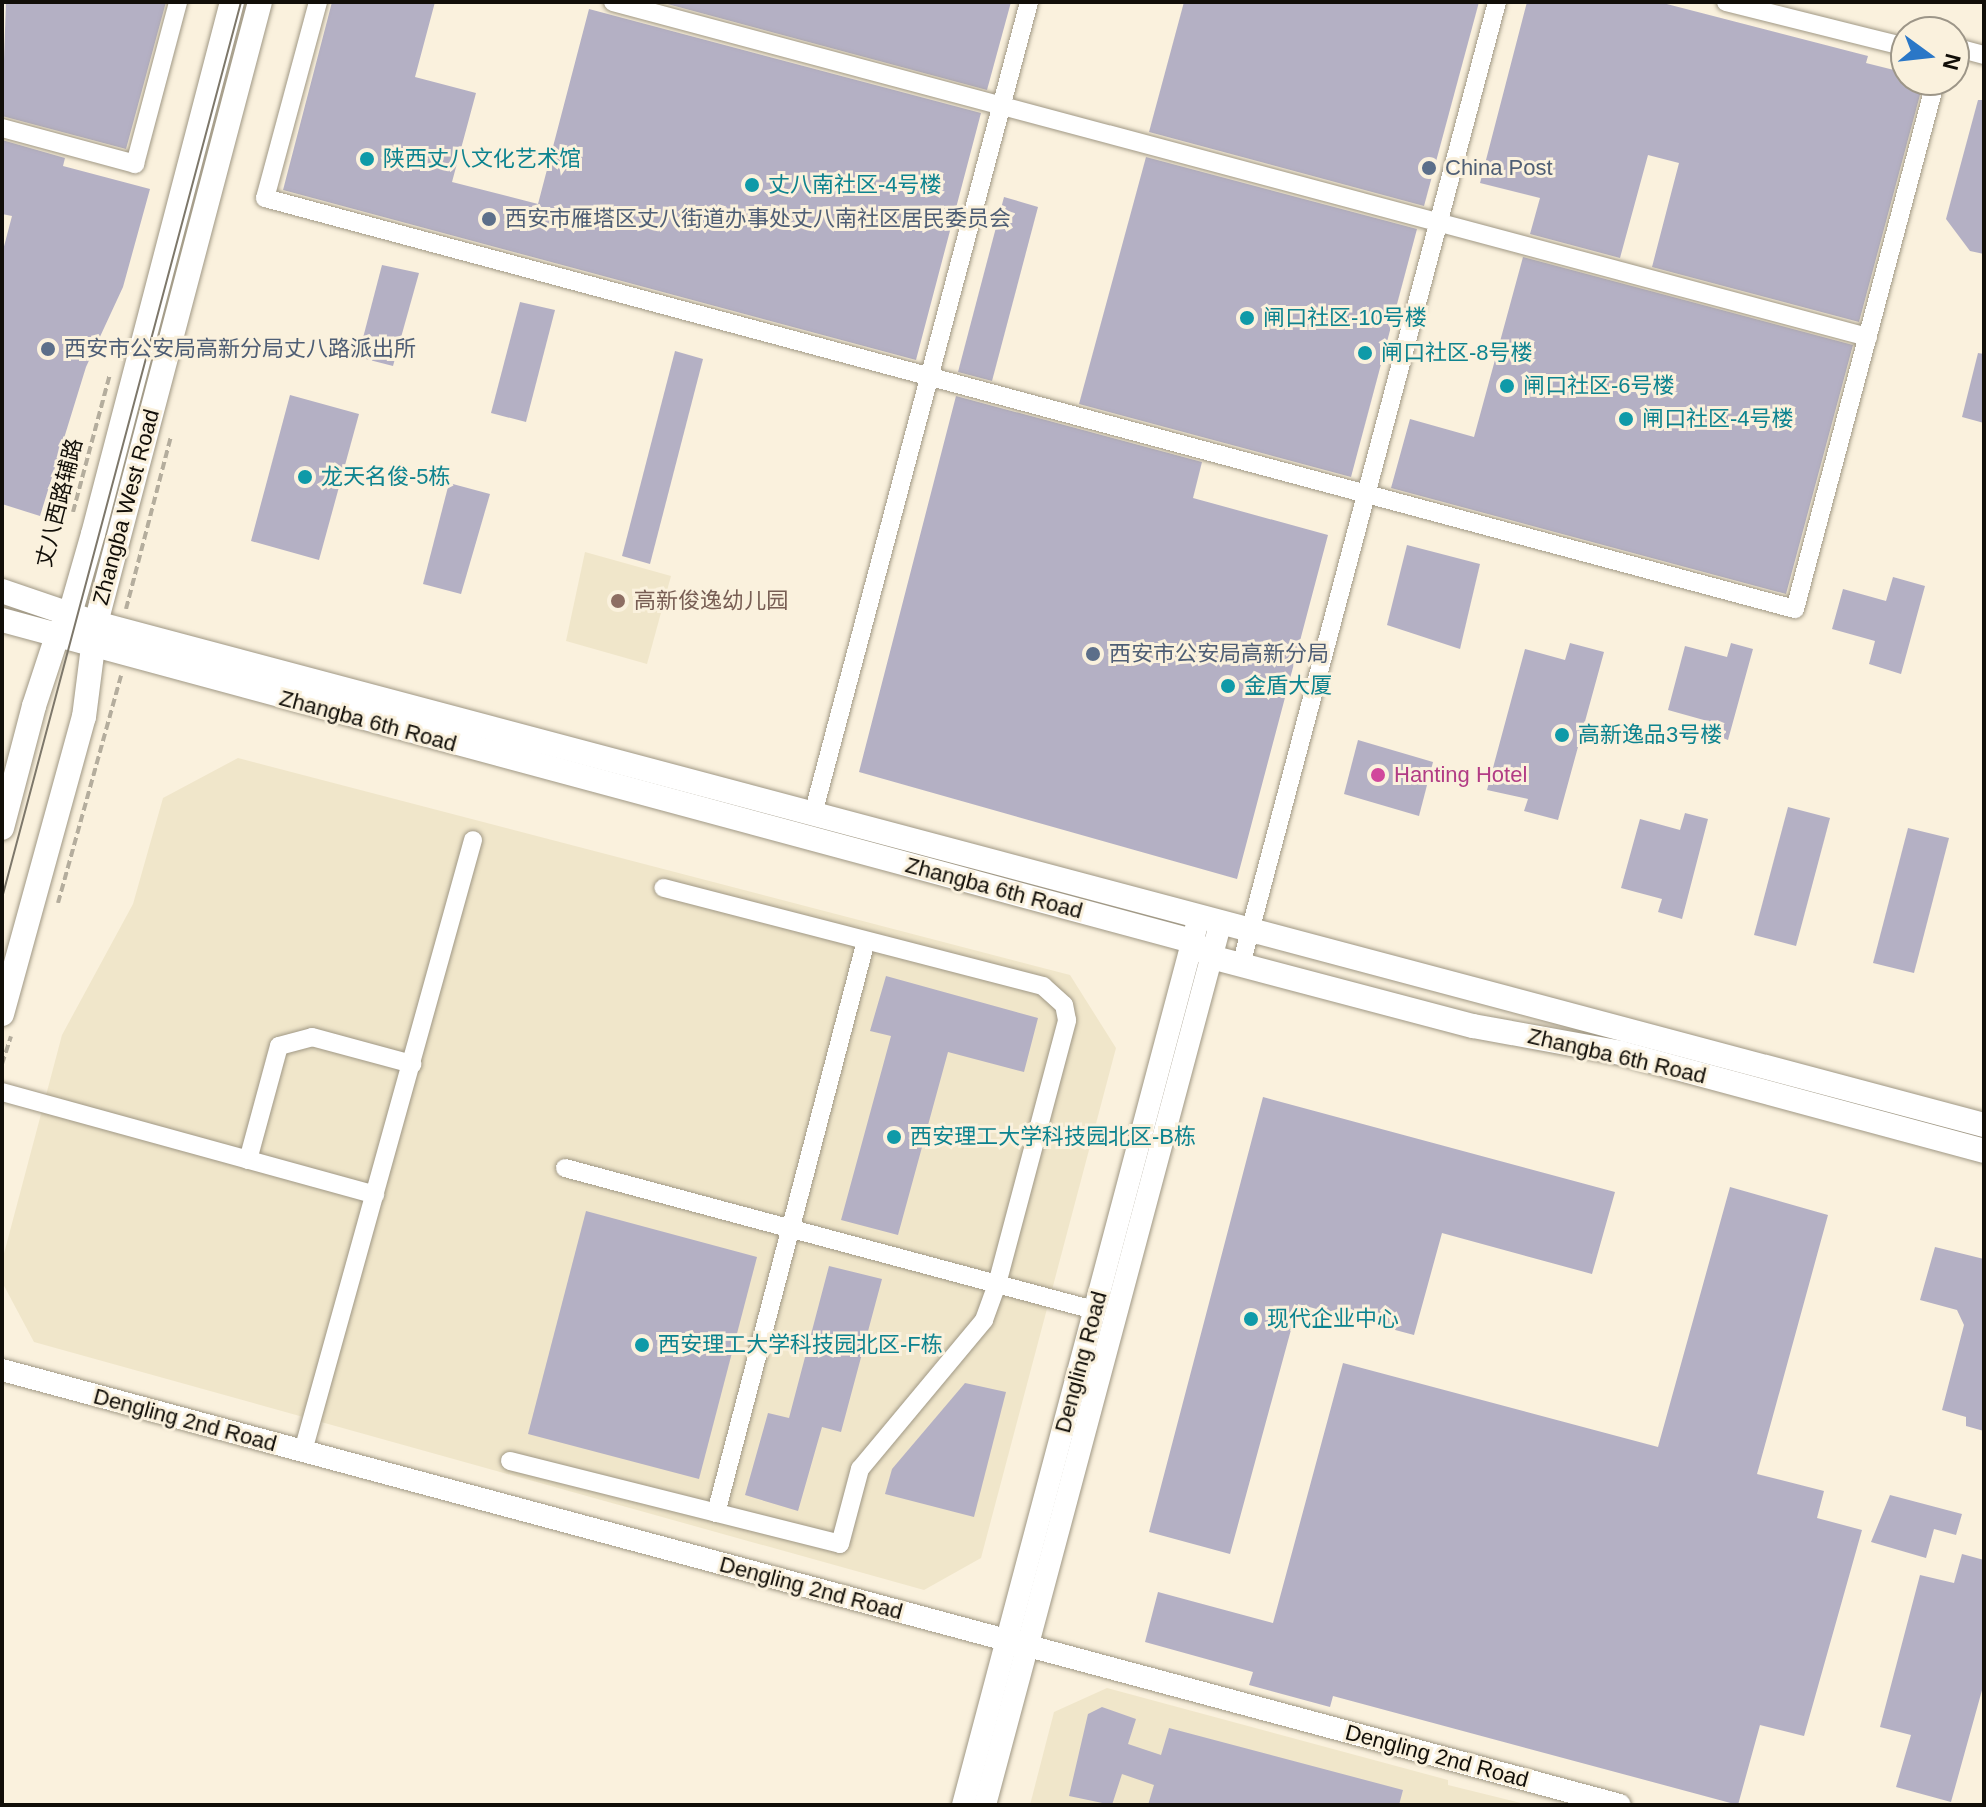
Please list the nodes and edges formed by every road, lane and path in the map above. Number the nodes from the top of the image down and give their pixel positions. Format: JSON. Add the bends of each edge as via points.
{"nodes":[{"id":1,"x":178,"y":2,"type":"edge"},
{"id":2,"x":232,"y":2,"type":"edge"},
{"id":3,"x":260,"y":2,"type":"edge"},
{"id":4,"x":318,"y":2,"type":"edge"},
{"id":5,"x":613,"y":2,"type":"edge"},
{"id":6,"x":1029,"y":2,"type":"edge"},
{"id":7,"x":1497,"y":2,"type":"edge"},
{"id":8,"x":1726,"y":2,"type":"edge"},
{"id":9,"x":1890,"y":43,"type":"edge"},
{"id":10,"x":1932,"y":96,"type":"edge"},
{"id":11,"x":1001,"y":104,"type":"junction"},
{"id":12,"x":2,"y":128,"type":"edge"},
{"id":13,"x":1437,"y":224,"type":"junction"},
{"id":14,"x":1868,"y":337,"type":"junction"},
{"id":15,"x":114,"y":366,"type":"dead end"},
{"id":16,"x":931,"y":376,"type":"junction"},
{"id":17,"x":1365,"y":494,"type":"junction"},
{"id":18,"x":69,"y":526,"type":"dead end"},
{"id":19,"x":2,"y":591,"type":"edge"},
{"id":20,"x":70,"y":614,"type":"junction"},
{"id":21,"x":2,"y":620,"type":"edge"},
{"id":22,"x":93,"y":634,"type":"junction"},
{"id":23,"x":57,"y":636,"type":"junction"},
{"id":24,"x":813,"y":814,"type":"junction"},
{"id":25,"x":2,"y":828,"type":"edge"},
{"id":26,"x":473,"y":840,"type":"dead end"},
{"id":27,"x":663,"y":888,"type":"dead end"},
{"id":28,"x":1203,"y":928,"type":"junction"},
{"id":29,"x":1249,"y":933,"type":"junction"},
{"id":30,"x":866,"y":941,"type":"junction"},
{"id":31,"x":1211,"y":957,"type":"junction"},
{"id":32,"x":1241,"y":965,"type":"junction"},
{"id":33,"x":2,"y":1014,"type":"edge"},
{"id":34,"x":412,"y":1064,"type":"junction"},
{"id":35,"x":2,"y":1092,"type":"edge"},
{"id":36,"x":1984,"y":1125,"type":"edge"},
{"id":37,"x":1984,"y":1151,"type":"edge"},
{"id":38,"x":248,"y":1160,"type":"junction"},
{"id":39,"x":565,"y":1168,"type":"dead end"},
{"id":40,"x":375,"y":1195,"type":"junction"},
{"id":41,"x":791,"y":1228,"type":"junction"},
{"id":42,"x":997,"y":1284,"type":"junction"},
{"id":43,"x":1094,"y":1310,"type":"junction"},
{"id":44,"x":2,"y":1370,"type":"edge"},
{"id":45,"x":303,"y":1451,"type":"junction"},
{"id":46,"x":510,"y":1461,"type":"dead end"},
{"id":47,"x":716,"y":1513,"type":"junction"},
{"id":48,"x":1017,"y":1644,"type":"junction"},
{"id":49,"x":963,"y":1805,"type":"edge"},
{"id":50,"x":985,"y":1805,"type":"edge"},
{"id":51,"x":1620,"y":1805,"type":"edge"}],
"edges":[{"from":1,"to":12,"type":"street","via":[[135,164]]},
{"from":2,"to":20,"type":"main road","name":"Zhangba West Road"},
{"from":3,"to":22,"type":"main road","name":"Zhangba West Road"},
{"from":4,"to":16,"type":"street","via":[[265,198]]},
{"from":5,"to":11,"type":"street"},
{"from":6,"to":11,"type":"street"},
{"from":7,"to":13,"type":"street"},
{"from":8,"to":9,"type":"street"},
{"from":10,"to":14,"type":"street"},
{"from":11,"to":13,"type":"street"},
{"from":11,"to":16,"type":"street"},
{"from":13,"to":14,"type":"street"},
{"from":13,"to":17,"type":"street"},
{"from":14,"to":17,"type":"street","via":[[1795,609]]},
{"from":15,"to":18,"type":"path","name":"丈八西路辅路"},
{"from":16,"to":17,"type":"street"},
{"from":16,"to":24,"type":"street"},
{"from":17,"to":29,"type":"street"},
{"from":19,"to":20,"type":"main road","name":"Zhangba 6th Road"},
{"from":20,"to":22,"type":"main road","name":"Zhangba 6th Road"},
{"from":20,"to":23,"type":"main road","name":"Zhangba West Road"},
{"from":21,"to":23,"type":"main road","name":"Zhangba 6th Road"},
{"from":22,"to":23,"type":"main road","name":"Zhangba 6th Road"},
{"from":22,"to":24,"type":"main road","name":"Zhangba 6th Road"},
{"from":22,"to":28,"type":"main road","name":"Zhangba 6th Road"},
{"from":22,"to":33,"type":"main road","name":"Zhangba West Road","via":[[84,717]]},
{"from":23,"to":25,"type":"main road","name":"Zhangba West Road"},
{"from":24,"to":28,"type":"main road","name":"Zhangba 6th Road"},
{"from":26,"to":34,"type":"street"},
{"from":27,"to":30,"type":"street"},
{"from":28,"to":29,"type":"main road","name":"Zhangba 6th Road"},
{"from":28,"to":31,"type":"main road","name":"Zhangba 6th Road"},
{"from":28,"to":43,"type":"street","name":"Dengling Road"},
{"from":29,"to":32,"type":"street"},
{"from":29,"to":36,"type":"main road","name":"Zhangba 6th Road"},
{"from":30,"to":41,"type":"street"},
{"from":30,"to":42,"type":"street","via":[[1043,986],[1064,1005],[1067,1020]]},
{"from":31,"to":32,"type":"main road","name":"Zhangba 6th Road"},
{"from":31,"to":48,"type":"street","name":"Dengling Road"},
{"from":32,"to":37,"type":"main road","name":"Zhangba 6th Road","via":[[1473,1026],[1621,1053]]},
{"from":34,"to":38,"type":"street","via":[[312,1037],[279,1046]]},
{"from":34,"to":40,"type":"street"},
{"from":35,"to":38,"type":"street"},
{"from":38,"to":40,"type":"street"},
{"from":39,"to":41,"type":"street"},
{"from":40,"to":45,"type":"street"},
{"from":41,"to":42,"type":"street"},
{"from":41,"to":47,"type":"street"},
{"from":42,"to":43,"type":"street"},
{"from":42,"to":47,"type":"street","via":[[984,1320],[860,1469],[840,1544]]},
{"from":43,"to":48,"type":"street","name":"Dengling Road"},
{"from":44,"to":45,"type":"street","name":"Dengling 2nd Road"},
{"from":45,"to":48,"type":"street","name":"Dengling 2nd Road"},
{"from":46,"to":47,"type":"street"},
{"from":48,"to":49,"type":"street","name":"Dengling Road"},
{"from":48,"to":50,"type":"street","name":"Dengling Road"},
{"from":48,"to":51,"type":"street","name":"Dengling 2nd Road"}]}
